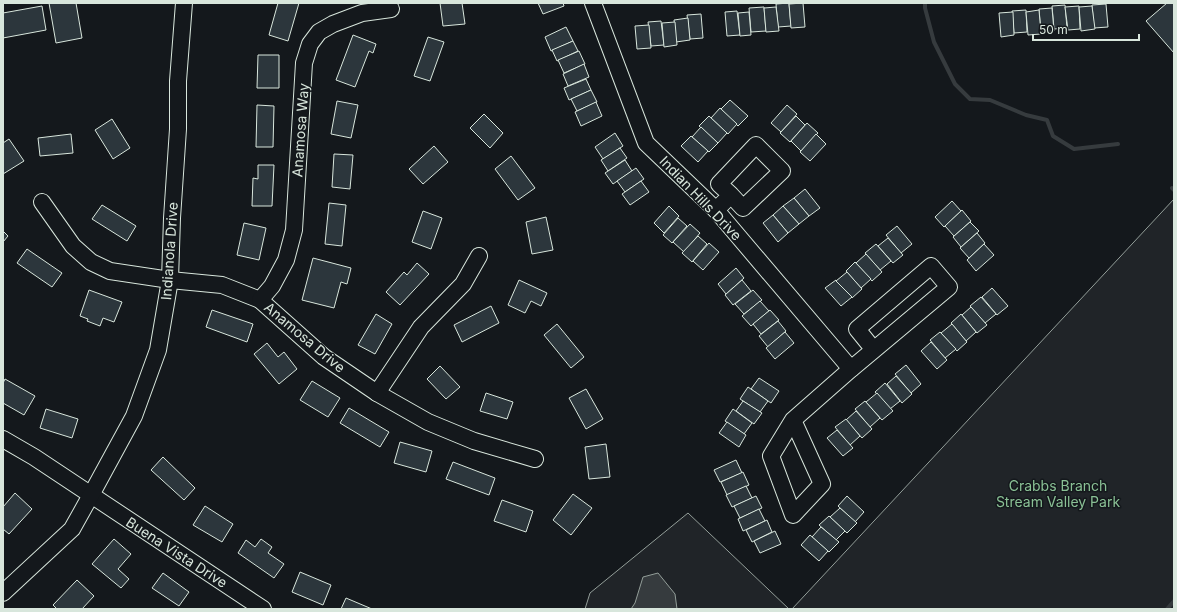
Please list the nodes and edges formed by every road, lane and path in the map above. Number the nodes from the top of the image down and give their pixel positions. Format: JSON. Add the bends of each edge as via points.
{"nodes":[{"id":1,"x":184,"y":3,"type":"edge"},
{"id":2,"x":593,"y":3,"type":"edge"},
{"id":3,"x":391,"y":9,"type":"dead end"},
{"id":4,"x":731,"y":196,"type":"dead end"},
{"id":5,"x":42,"y":202,"type":"dead end"},
{"id":6,"x":716,"y":210,"type":"junction"},
{"id":7,"x":479,"y":256,"type":"dead end"},
{"id":8,"x":170,"y":280,"type":"junction"},
{"id":9,"x":260,"y":300,"type":"junction"},
{"id":10,"x":874,"y":350,"type":"junction"},
{"id":11,"x":851,"y":369,"type":"junction"},
{"id":12,"x":377,"y":393,"type":"junction"},
{"id":13,"x":793,"y":420,"type":"junction"},
{"id":14,"x":3,"y":439,"type":"edge"},
{"id":15,"x":535,"y":459,"type":"dead end"},
{"id":16,"x":91,"y":495,"type":"junction"},
{"id":17,"x":3,"y":593,"type":"edge"},
{"id":18,"x":263,"y":609,"type":"edge"}],
"edges":[{"from":1,"to":8,"type":"street","name":"Indianola Drive","via":[[178,81]]},
{"from":2,"to":6,"type":"street","name":"Indian Hills Drive","via":[[646,143]]},
{"from":3,"to":9,"type":"street","name":"Anamosa Way","via":[[362,13],[333,24],[319,32],[310,44],[304,63],[294,230],[286,260],[272,286]]},
{"from":4,"to":6,"type":"street"},
{"from":5,"to":8,"type":"street","name":"Anamosa Drive","via":[[73,246],[91,262],[110,271]]},
{"from":6,"to":11,"type":"street","name":"Indian Hills Drive"},
{"from":7,"to":12,"type":"street","via":[[463,284],[421,327]]},
{"from":8,"to":9,"type":"street","name":"Anamosa Drive","via":[[222,285]]},
{"from":8,"to":16,"type":"street","name":"Indianola Drive","via":[[158,350],[134,416]]},
{"from":9,"to":12,"type":"street","name":"Anamosa Drive","via":[[324,358]]},
{"from":10,"to":10,"type":"street","via":[[949,287],[931,266],[857,329]]},
{"from":10,"to":11,"type":"street"},
{"from":11,"to":13,"type":"street"},
{"from":12,"to":15,"type":"street","name":"Anamosa Drive","via":[[428,422],[474,441]]},
{"from":13,"to":13,"type":"street","via":[[822,484],[794,515],[771,456]]},
{"from":14,"to":16,"type":"street","name":"Buena Vista Drive"},
{"from":16,"to":17,"type":"street","name":"Indianola Drive","via":[[72,529]]},
{"from":16,"to":18,"type":"street","name":"Buena Vista Drive"}]}
